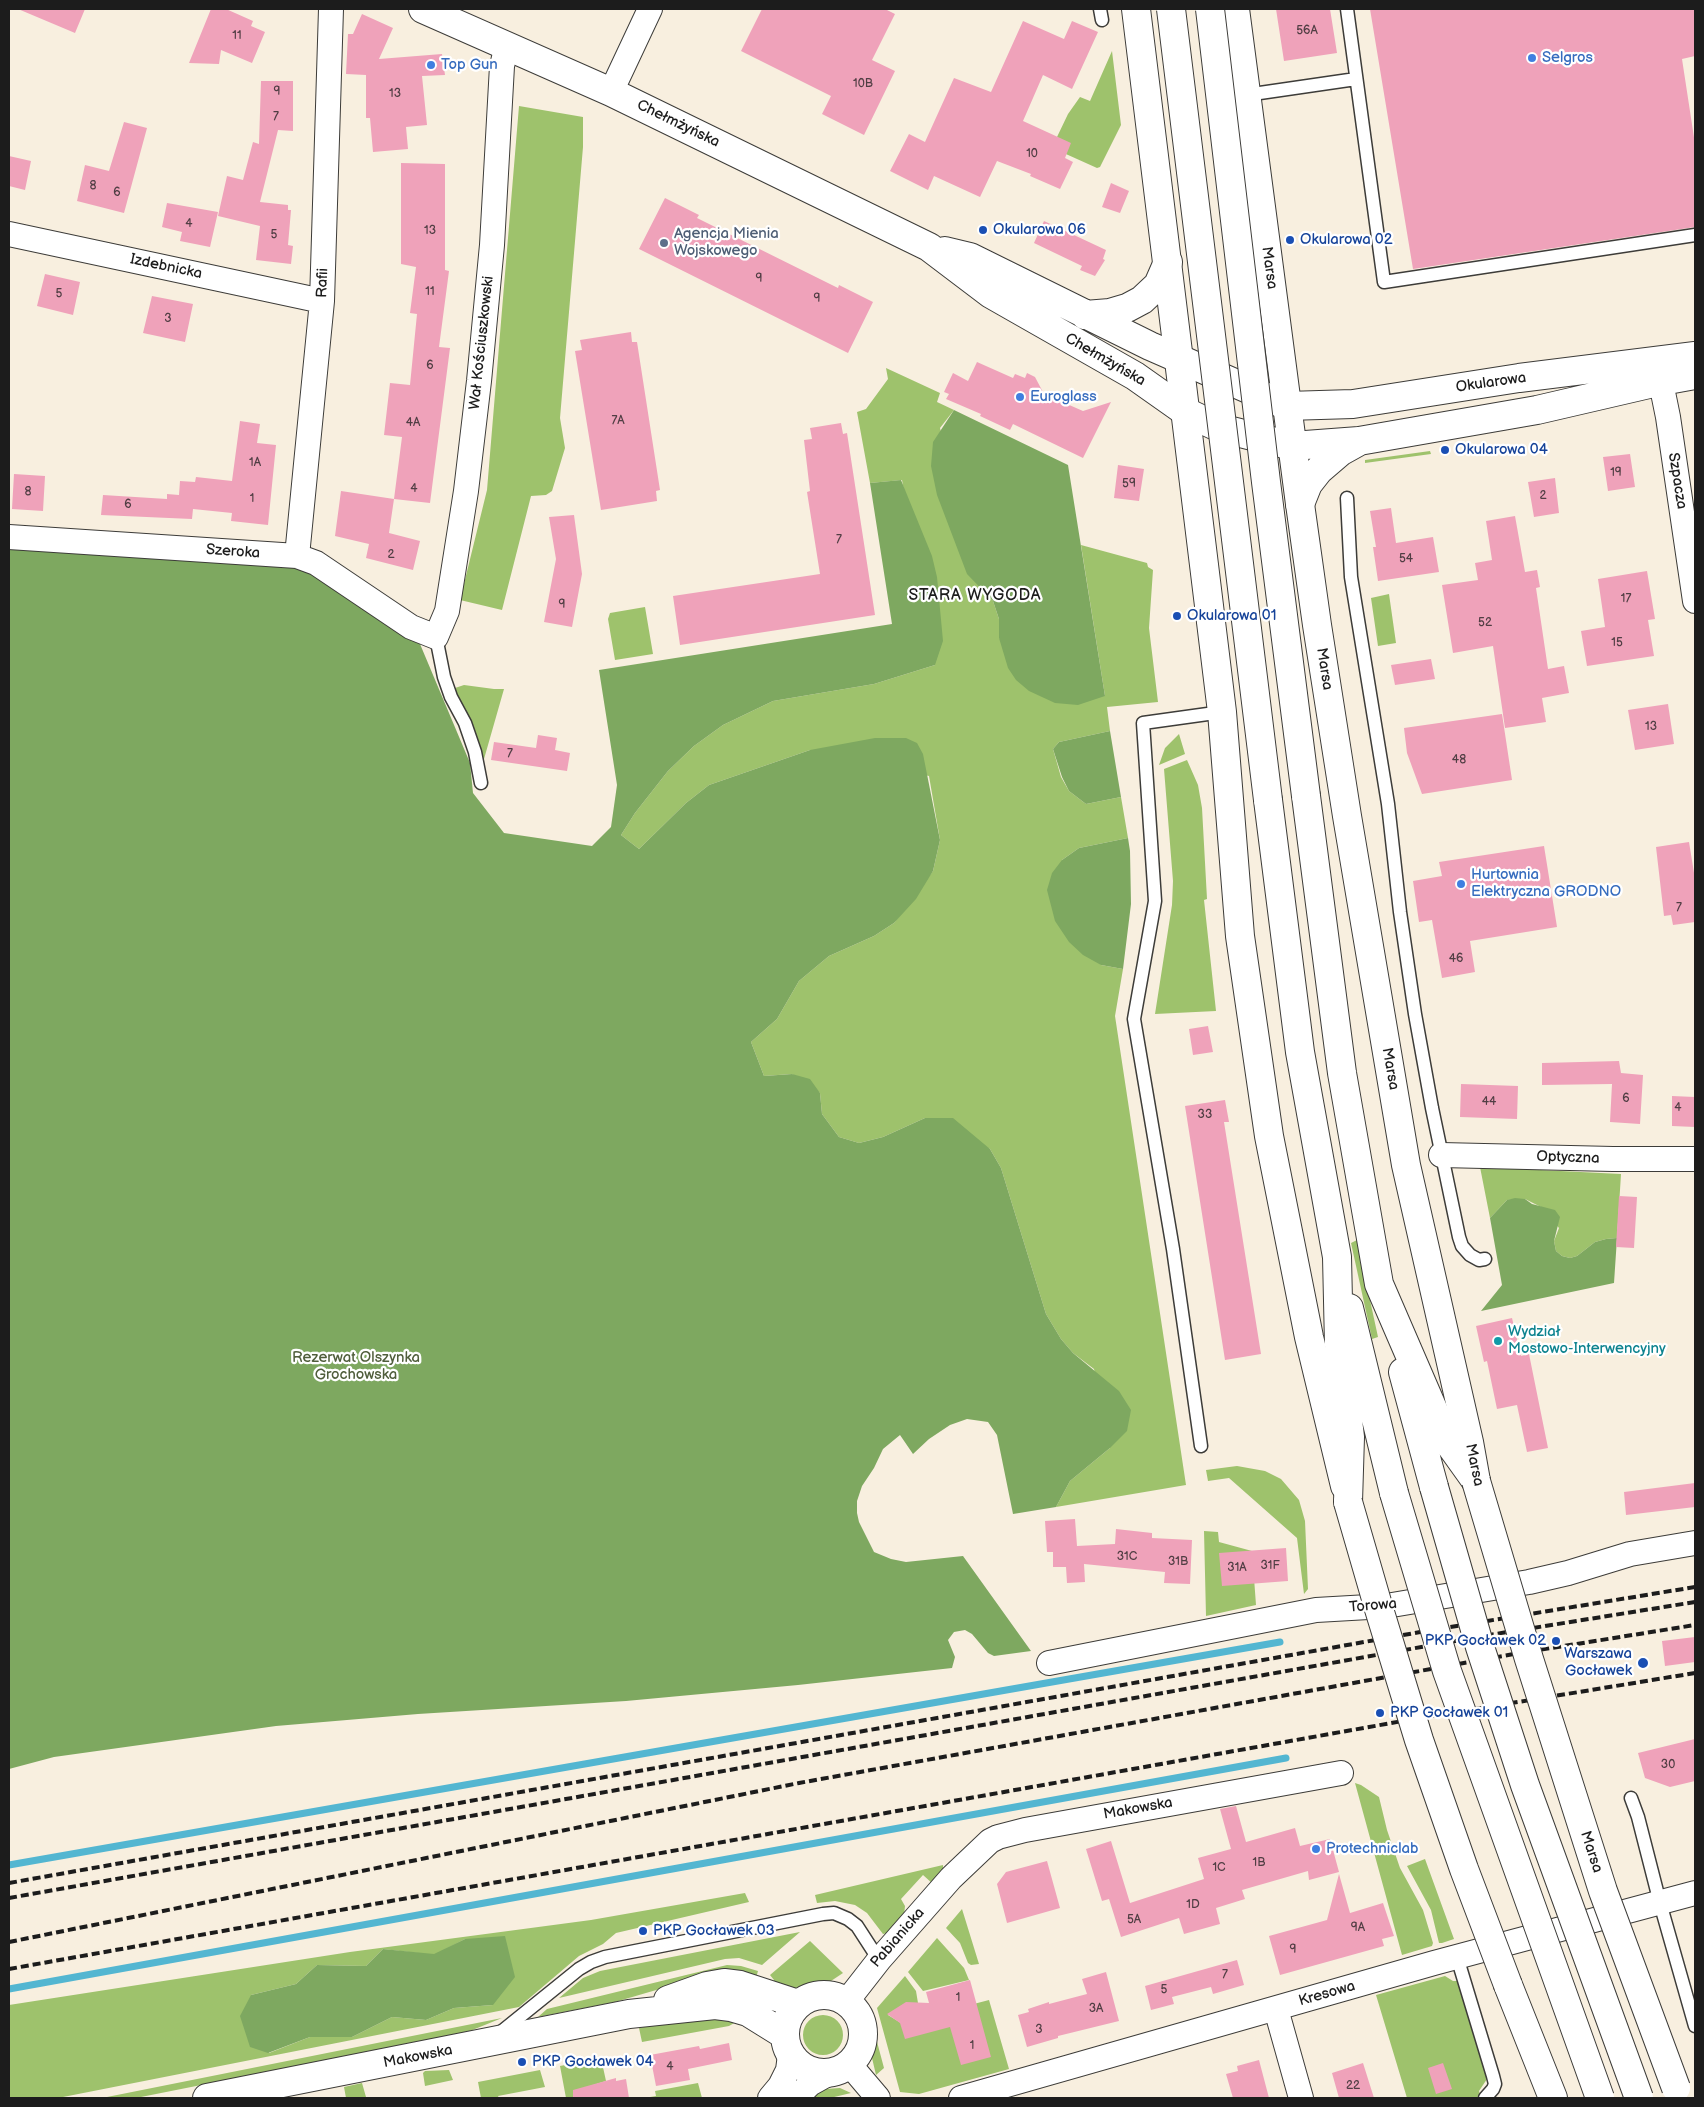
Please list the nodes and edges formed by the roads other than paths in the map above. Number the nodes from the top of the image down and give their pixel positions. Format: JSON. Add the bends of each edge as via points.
{"nodes":[{"id":1,"x":331,"y":9,"type":"edge"},
{"id":2,"x":423,"y":9,"type":"edge"},
{"id":3,"x":650,"y":9,"type":"edge"},
{"id":4,"x":1136,"y":9,"type":"edge"},
{"id":5,"x":1171,"y":9,"type":"edge"},
{"id":6,"x":1210,"y":9,"type":"edge"},
{"id":7,"x":1235,"y":9,"type":"edge"},
{"id":8,"x":1347,"y":9,"type":"edge"},
{"id":9,"x":507,"y":45,"type":"junction"},
{"id":10,"x":1356,"y":79,"type":"junction"},
{"id":11,"x":611,"y":92,"type":"junction"},
{"id":12,"x":1246,"y":94,"type":"junction"},
{"id":13,"x":9,"y":234,"type":"edge"},
{"id":14,"x":1695,"y":235,"type":"edge"},
{"id":15,"x":929,"y":247,"type":"junction"},
{"id":16,"x":1168,"y":262,"type":"junction"},
{"id":17,"x":322,"y":301,"type":"junction"},
{"id":18,"x":1085,"y":315,"type":"junction"},
{"id":19,"x":1695,"y":356,"type":"edge"},
{"id":20,"x":1180,"y":359,"type":"junction"},
{"id":21,"x":1659,"y":371,"type":"junction"},
{"id":22,"x":1695,"y":375,"type":"edge"},
{"id":23,"x":1287,"y":406,"type":"junction"},
{"id":24,"x":1186,"y":412,"type":"junction"},
{"id":25,"x":1359,"y":441,"type":"junction"},
{"id":26,"x":1292,"y":446,"type":"junction"},
{"id":27,"x":1347,"y":498,"type":"dead end"},
{"id":28,"x":1300,"y":504,"type":"junction"},
{"id":29,"x":9,"y":537,"type":"edge"},
{"id":30,"x":297,"y":556,"type":"junction"},
{"id":31,"x":1695,"y":602,"type":"edge"},
{"id":32,"x":436,"y":637,"type":"junction"},
{"id":33,"x":1222,"y":712,"type":"junction"},
{"id":34,"x":480,"y":783,"type":"dead end"},
{"id":35,"x":1441,"y":1155,"type":"junction"},
{"id":36,"x":1695,"y":1159,"type":"edge"},
{"id":37,"x":1337,"y":1258,"type":"junction"},
{"id":38,"x":1485,"y":1259,"type":"dead end"},
{"id":39,"x":1379,"y":1284,"type":"junction"},
{"id":40,"x":1201,"y":1446,"type":"dead end"},
{"id":41,"x":1476,"y":1481,"type":"junction"},
{"id":42,"x":1348,"y":1502,"type":"junction"},
{"id":43,"x":1695,"y":1543,"type":"edge"},
{"id":44,"x":1049,"y":1663,"type":"dead end"},
{"id":45,"x":1341,"y":1773,"type":"dead end"},
{"id":46,"x":1631,"y":1798,"type":"dead end"},
{"id":47,"x":951,"y":1878,"type":"joint"},
{"id":48,"x":1695,"y":1893,"type":"edge"},
{"id":49,"x":1660,"y":1904,"type":"junction"},
{"id":50,"x":1457,"y":1957,"type":"junction"},
{"id":51,"x":879,"y":1960,"type":"junction"},
{"id":52,"x":847,"y":2001,"type":"junction"},
{"id":53,"x":798,"y":2004,"type":"junction"},
{"id":54,"x":1276,"y":2009,"type":"junction"},
{"id":55,"x":629,"y":2014,"type":"junction"},
{"id":56,"x":1695,"y":2026,"type":"edge"},
{"id":57,"x":481,"y":2044,"type":"junction"},
{"id":58,"x":787,"y":2045,"type":"junction"},
{"id":59,"x":839,"y":2069,"type":"junction"},
{"id":60,"x":1016,"y":2091,"type":"edge"},
{"id":61,"x":1678,"y":2093,"type":"edge"},
{"id":62,"x":206,"y":2098,"type":"edge"},
{"id":63,"x":770,"y":2098,"type":"edge"},
{"id":64,"x":796,"y":2098,"type":"edge"},
{"id":65,"x":878,"y":2098,"type":"edge"},
{"id":66,"x":961,"y":2098,"type":"edge"},
{"id":67,"x":1301,"y":2098,"type":"edge"},
{"id":68,"x":1484,"y":2098,"type":"edge"},
{"id":69,"x":1553,"y":2098,"type":"edge"},
{"id":70,"x":1600,"y":2098,"type":"edge"},
{"id":71,"x":1639,"y":2098,"type":"edge"}],
"edges":[{"from":1,"to":17,"type":"street","name":"Rafii"},
{"from":2,"to":9,"type":"main road","name":"Chełmżyńska"},
{"from":3,"to":11,"type":"street"},
{"from":4,"to":16,"type":"main road"},
{"from":5,"to":37,"type":"main road","bridge":true,"via":[[1300,1052]]},
{"from":6,"to":39,"type":"main road","bridge":true,"via":[[1266,482],[1342,1073]]},
{"from":7,"to":12,"type":"main road","name":"Marsa"},
{"from":8,"to":10,"type":"lane"},
{"from":9,"to":11,"type":"main road","name":"Chełmżyńska"},
{"from":9,"to":32,"type":"street","name":"Wał Kościuszkowski","via":[[502,66],[492,245],[466,491],[447,611]]},
{"from":10,"to":12,"type":"lane"},
{"from":10,"to":14,"type":"lane","via":[[1384,282]]},
{"from":11,"to":15,"type":"main road","name":"Chełmżyńska"},
{"from":12,"to":23,"type":"main road","name":"Marsa"},
{"from":13,"to":17,"type":"street","name":"Izdebnicka"},
{"from":15,"to":18,"type":"main road","name":"Chełmżyńska","via":[[970,257]]},
{"from":15,"to":24,"type":"main road","name":"Chełmżyńska","via":[[991,294],[1135,376]]},
{"from":16,"to":18,"type":"main road","via":[[1158,285],[1142,300],[1110,313]]},
{"from":16,"to":20,"type":"main road"},
{"from":17,"to":30,"type":"street","name":"Rafii"},
{"from":18,"to":20,"type":"main road","name":"Chełmżyńska"},
{"from":19,"to":21,"type":"main road","name":"Okularowa"},
{"from":20,"to":23,"type":"main road","name":"Chełmżyńska"},
{"from":20,"to":24,"type":"main road"},
{"from":21,"to":22,"type":"main road","name":"Okularowa"},
{"from":21,"to":23,"type":"main road","name":"Okularowa","via":[[1519,378],[1353,404]]},
{"from":21,"to":25,"type":"main road","name":"Okularowa","via":[[1537,410]]},
{"from":21,"to":31,"type":"street","name":"Szpacza"},
{"from":23,"to":26,"type":"main road","name":"Marsa"},
{"from":24,"to":26,"type":"main road","name":"Chełmżyńska","via":[[1220,428]]},
{"from":24,"to":33,"type":"main road"},
{"from":25,"to":26,"type":"main road","name":"Okularowa"},
{"from":25,"to":28,"type":"main road","via":[[1319,470],[1308,484]]},
{"from":26,"to":28,"type":"main road","name":"Marsa"},
{"from":27,"to":35,"type":"lane","via":[[1351,577],[1387,799],[1415,1014]]},
{"from":28,"to":41,"type":"main road","name":"Marsa","via":[[1406,1164]]},
{"from":29,"to":30,"type":"street","name":"Szeroka"},
{"from":30,"to":32,"type":"street","name":"Szeroka","via":[[316,564],[411,627]]},
{"from":32,"to":34,"type":"lane","via":[[451,698],[465,723],[475,752]]},
{"from":33,"to":40,"type":"lane","via":[[1143,723],[1155,901],[1134,1019],[1173,1249]]},
{"from":33,"to":42,"type":"main road","via":[[1240,936],[1269,1136],[1309,1337]]},
{"from":35,"to":36,"type":"street","name":"Optyczna"},
{"from":35,"to":38,"type":"lane","via":[[1462,1246],[1470,1255],[1479,1260]]},
{"from":37,"to":42,"type":"main road","via":[[1339,1345],[1350,1437]]},
{"from":37,"to":70,"type":"main road","bridge":true,"via":[[1394,1494],[1447,1671]]},
{"from":39,"to":41,"type":"main road","via":[[1446,1438]]},
{"from":39,"to":71,"type":"main road","bridge":true,"via":[[1480,1648],[1525,1785]]},
{"from":41,"to":61,"type":"main road","name":"Marsa","bridge":true,"via":[[1529,1659],[1604,1890]]},
{"from":42,"to":69,"type":"main road","bridge":true,"via":[[1434,1784]]},
{"from":43,"to":44,"type":"street","name":"Torowa","via":[[1630,1554],[1529,1582],[1386,1606],[1316,1610]]},
{"from":45,"to":47,"type":"street","name":"Makowska","via":[[1014,1832],[990,1841]]},
{"from":46,"to":49,"type":"lane"},
{"from":47,"to":51,"type":"street","name":"Pabianicka"},
{"from":48,"to":49,"type":"street","name":"Kresowa"},
{"from":49,"to":50,"type":"street","name":"Kresowa"},
{"from":49,"to":56,"type":"lane"},
{"from":50,"to":54,"type":"street","name":"Kresowa"},
{"from":50,"to":68,"type":"lane","via":[[1493,2076],[1493,2089]]},
{"from":51,"to":52,"type":"street","name":"Pabianicka"},
{"from":51,"to":57,"type":"lane","via":[[857,1926],[841,1914],[834,1913],[605,1957],[579,1969],[510,2025]]},
{"from":52,"to":53,"type":"main road","via":[[820,1994]]},
{"from":52,"to":59,"type":"main road","via":[[857,2012],[864,2030],[861,2049]]},
{"from":53,"to":55,"type":"main road","name":"Makowska","via":[[740,1984],[724,1984],[707,1986]]},
{"from":53,"to":58,"type":"main road","via":[[788,2018]]},
{"from":54,"to":60,"type":"street","name":"Kresowa"},
{"from":54,"to":67,"type":"street"},
{"from":55,"to":57,"type":"main road","name":"Makowska"},
{"from":55,"to":58,"type":"main road","name":"Makowska","via":[[731,2006],[748,2012]]},
{"from":57,"to":62,"type":"main road","name":"Makowska"},
{"from":58,"to":59,"type":"main road","via":[[797,2064],[805,2070],[813,2073]]},
{"from":58,"to":63,"type":"street","via":[[788,2070]]},
{"from":59,"to":64,"type":"street","via":[[810,2084]]},
{"from":59,"to":65,"type":"street"},
{"from":60,"to":66,"type":"street","name":"Kresowa"}]}
